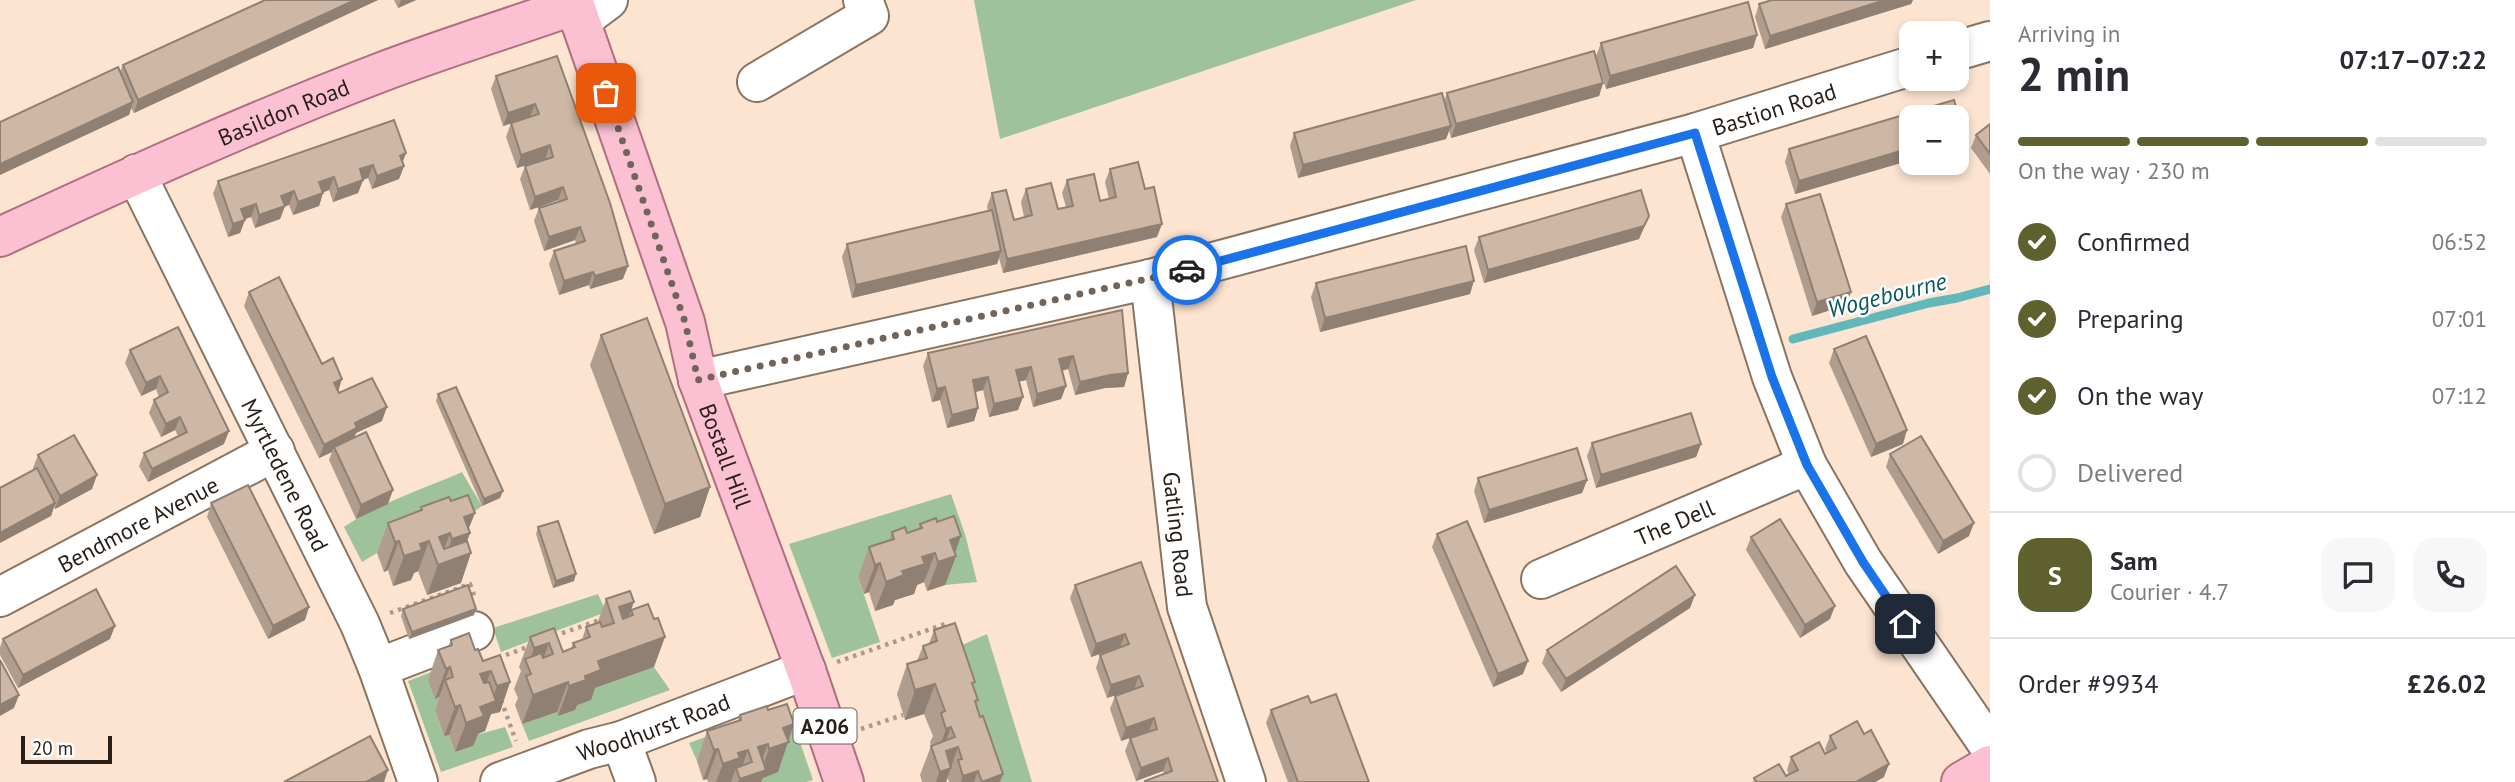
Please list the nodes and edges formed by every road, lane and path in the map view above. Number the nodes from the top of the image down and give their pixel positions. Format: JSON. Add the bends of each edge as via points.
{"nodes":[{"id":1,"x":863,"y":0,"type":"edge"},
{"id":2,"x":584,"y":7,"type":"edge"},
{"id":3,"x":1990,"y":41,"type":"edge"},
{"id":4,"x":1969,"y":47,"type":"edge"},
{"id":5,"x":1899,"y":70,"type":"edge"},
{"id":6,"x":757,"y":82,"type":"dead end"},
{"id":7,"x":1695,"y":133,"type":"junction"},
{"id":8,"x":136,"y":174,"type":"junction"},
{"id":9,"x":0,"y":237,"type":"edge"},
{"id":10,"x":1150,"y":279,"type":"junction"},
{"id":11,"x":698,"y":380,"type":"junction"},
{"id":12,"x":275,"y":451,"type":"junction"},
{"id":13,"x":1807,"y":465,"type":"junction"},
{"id":14,"x":1541,"y":579,"type":"dead end"},
{"id":15,"x":0,"y":597,"type":"edge"},
{"id":16,"x":600,"y":620,"type":"edge"},
{"id":17,"x":948,"y":623,"type":"edge"},
{"id":18,"x":549,"y":639,"type":"edge"},
{"id":19,"x":536,"y":643,"type":"edge"},
{"id":20,"x":486,"y":645,"type":"joint"},
{"id":21,"x":378,"y":668,"type":"junction"},
{"id":22,"x":806,"y":671,"type":"junction"},
{"id":23,"x":500,"y":698,"type":"edge"},
{"id":24,"x":903,"y":715,"type":"dead end"},
{"id":25,"x":829,"y":739,"type":"junction"},
{"id":26,"x":621,"y":741,"type":"junction"},
{"id":27,"x":1990,"y":747,"type":"edge"},
{"id":28,"x":1990,"y":765,"type":"edge"},
{"id":29,"x":513,"y":777,"type":"edge"},
{"id":30,"x":418,"y":782,"type":"edge"},
{"id":31,"x":636,"y":782,"type":"edge"},
{"id":32,"x":844,"y":782,"type":"edge"},
{"id":33,"x":1246,"y":782,"type":"edge"},
{"id":34,"x":1961,"y":782,"type":"edge"}],
"edges":[{"from":1,"to":6,"type":"street","via":[[869,16]]},
{"from":2,"to":8,"type":"main road","name":"Basildon Road","via":[[381,72]]},
{"from":2,"to":11,"type":"main road","name":"Bostall Hill","number":"A206","via":[[685,322]]},
{"from":3,"to":4,"type":"street"},
{"from":5,"to":7,"type":"street","name":"Bastion Road"},
{"from":7,"to":10,"type":"street","name":"Bastion Road"},
{"from":7,"to":13,"type":"street","via":[[1772,377]]},
{"from":8,"to":9,"type":"main road","name":"Basildon Road"},
{"from":8,"to":12,"type":"street","name":"Myrtledene Road"},
{"from":10,"to":11,"type":"street","name":"Bastion Road"},
{"from":10,"to":33,"type":"street","name":"Gatling Road","via":[[1186,607]]},
{"from":11,"to":22,"type":"main road","name":"Bostall Hill","number":"A206"},
{"from":12,"to":15,"type":"street","name":"Bendmore Avenue"},
{"from":12,"to":21,"type":"street","name":"Myrtledene Road"},
{"from":13,"to":14,"type":"street","name":"The Dell"},
{"from":13,"to":27,"type":"street","via":[[1863,562]]},
{"from":16,"to":18,"type":"path"},
{"from":17,"to":22,"type":"path"},
{"from":19,"to":20,"type":"path"},
{"from":20,"to":21,"type":"street"},
{"from":21,"to":30,"type":"street","name":"Myrtledene Road"},
{"from":22,"to":25,"type":"main road","number":"A206"},
{"from":22,"to":26,"type":"street","name":"Woodhurst Road"},
{"from":23,"to":29,"type":"path"},
{"from":24,"to":25,"type":"path"},
{"from":25,"to":32,"type":"main road","number":"A206"},
{"from":26,"to":29,"type":"street","name":"Woodhurst Road"},
{"from":26,"to":31,"type":"street"},
{"from":28,"to":34,"type":"main road"}]}
